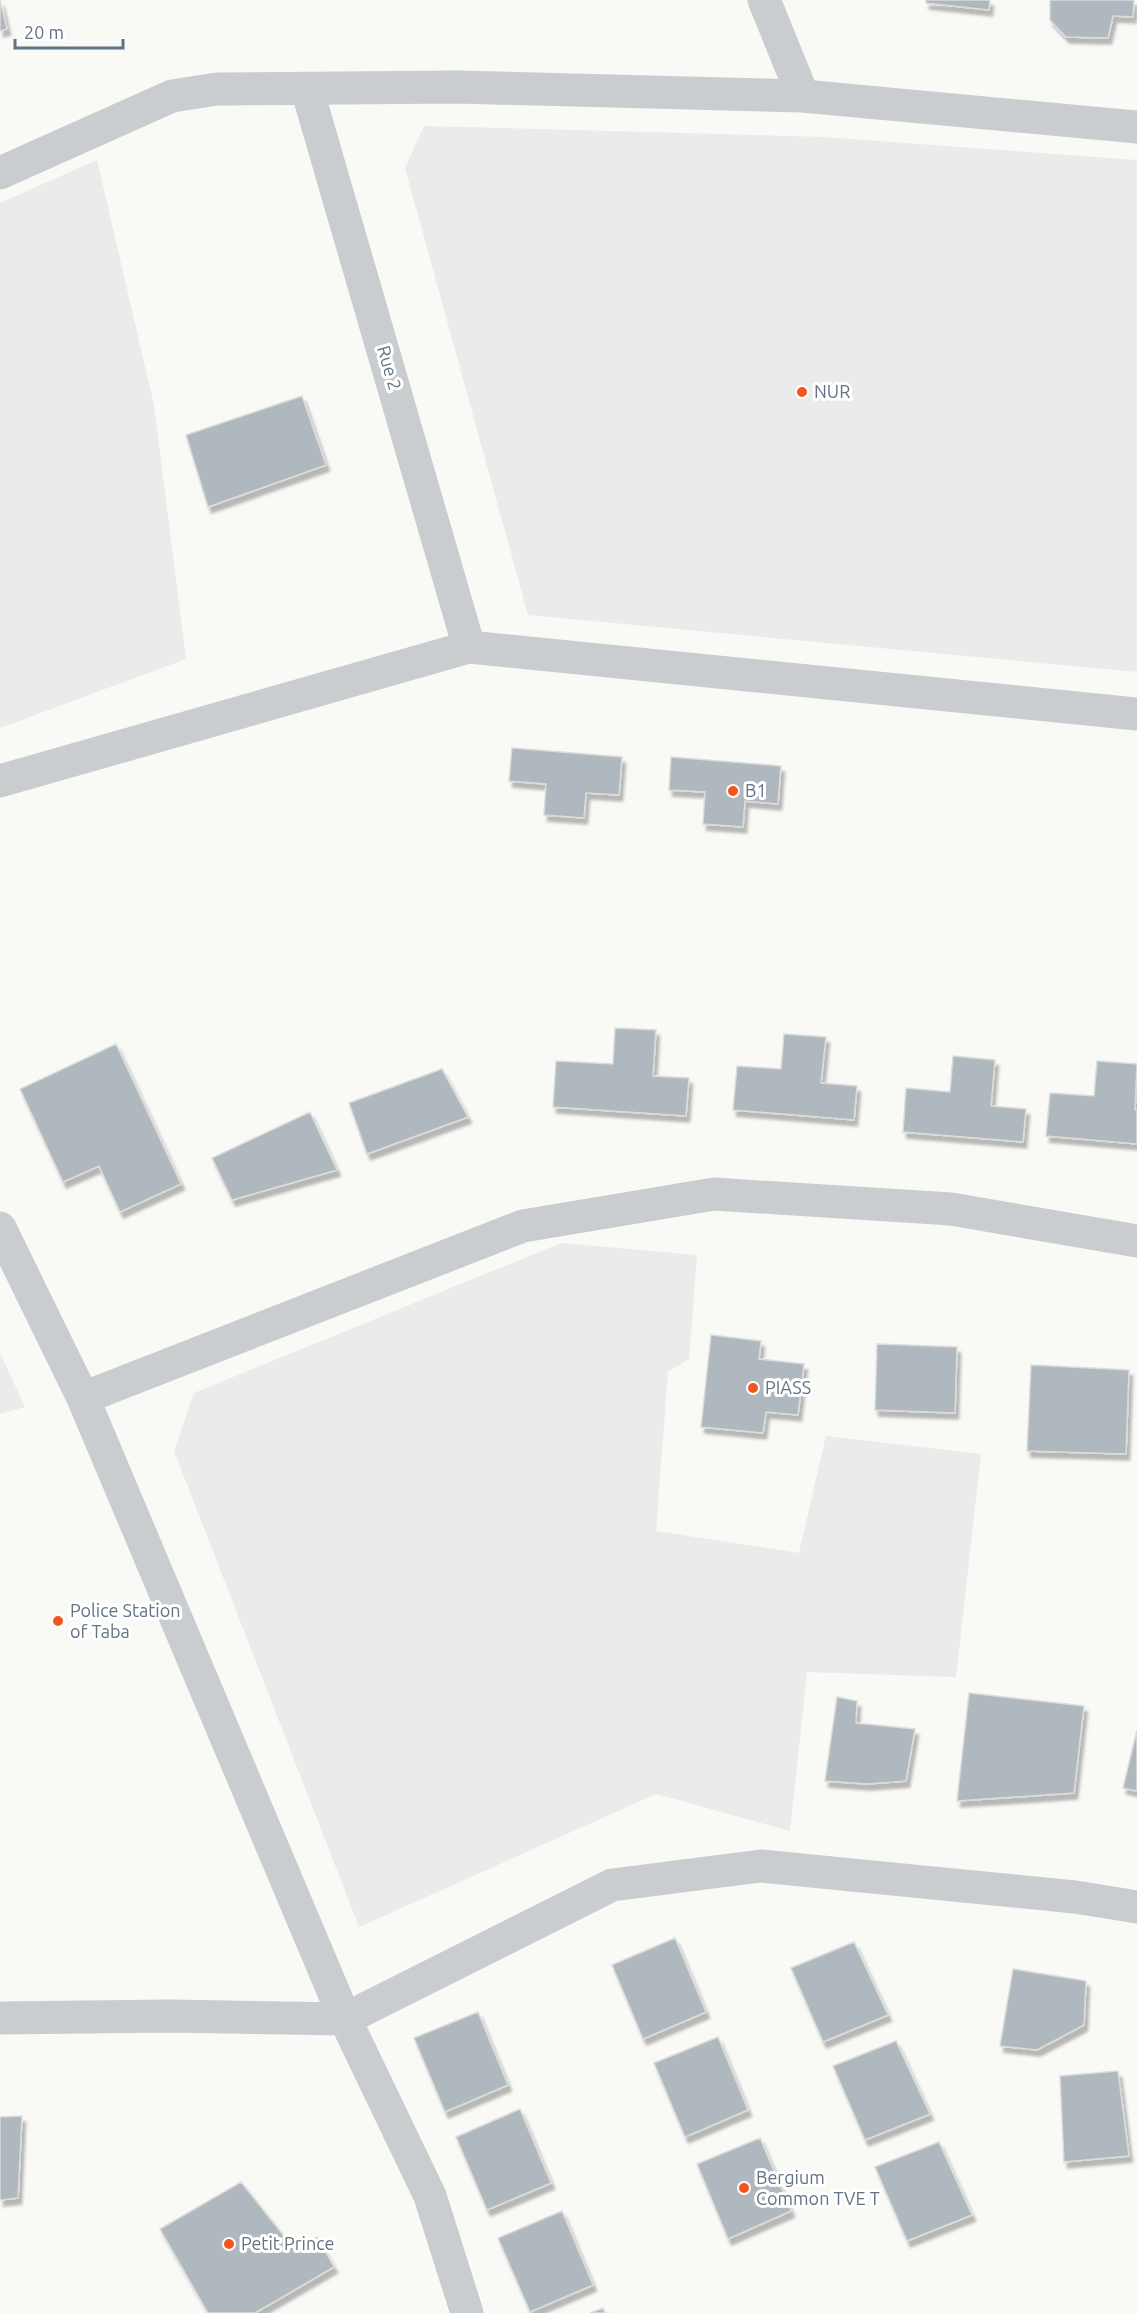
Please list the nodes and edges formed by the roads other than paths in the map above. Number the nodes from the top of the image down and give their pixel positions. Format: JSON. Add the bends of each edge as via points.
{"nodes":[{"id":1,"x":764,"y":0,"type":"edge"},
{"id":2,"x":307,"y":88,"type":"junction"},
{"id":3,"x":803,"y":96,"type":"junction"},
{"id":4,"x":1137,"y":127,"type":"edge"},
{"id":5,"x":0,"y":173,"type":"edge"},
{"id":6,"x":470,"y":647,"type":"junction"},
{"id":7,"x":1137,"y":714,"type":"edge"},
{"id":8,"x":0,"y":781,"type":"edge"},
{"id":9,"x":0,"y":1228,"type":"edge"},
{"id":10,"x":1137,"y":1241,"type":"edge"},
{"id":11,"x":83,"y":1398,"type":"junction"},
{"id":12,"x":1137,"y":1907,"type":"edge"},
{"id":13,"x":0,"y":2018,"type":"edge"},
{"id":14,"x":345,"y":2019,"type":"junction"},
{"id":15,"x":467,"y":2313,"type":"edge"}],
"edges":[{"from":1,"to":3,"type":"street"},
{"from":2,"to":3,"type":"street","via":[[457,87]]},
{"from":2,"to":5,"type":"street","via":[[217,89],[172,96]]},
{"from":2,"to":6,"type":"street","name":"Rue 2"},
{"from":3,"to":4,"type":"street"},
{"from":6,"to":7,"type":"street"},
{"from":6,"to":8,"type":"street"},
{"from":9,"to":11,"type":"street"},
{"from":10,"to":11,"type":"street","via":[[951,1209],[714,1194],[523,1226]]},
{"from":11,"to":14,"type":"street"},
{"from":12,"to":14,"type":"street","via":[[1075,1897],[762,1866],[612,1885]]},
{"from":13,"to":14,"type":"street"},
{"from":14,"to":15,"type":"street","via":[[430,2196]]}]}
